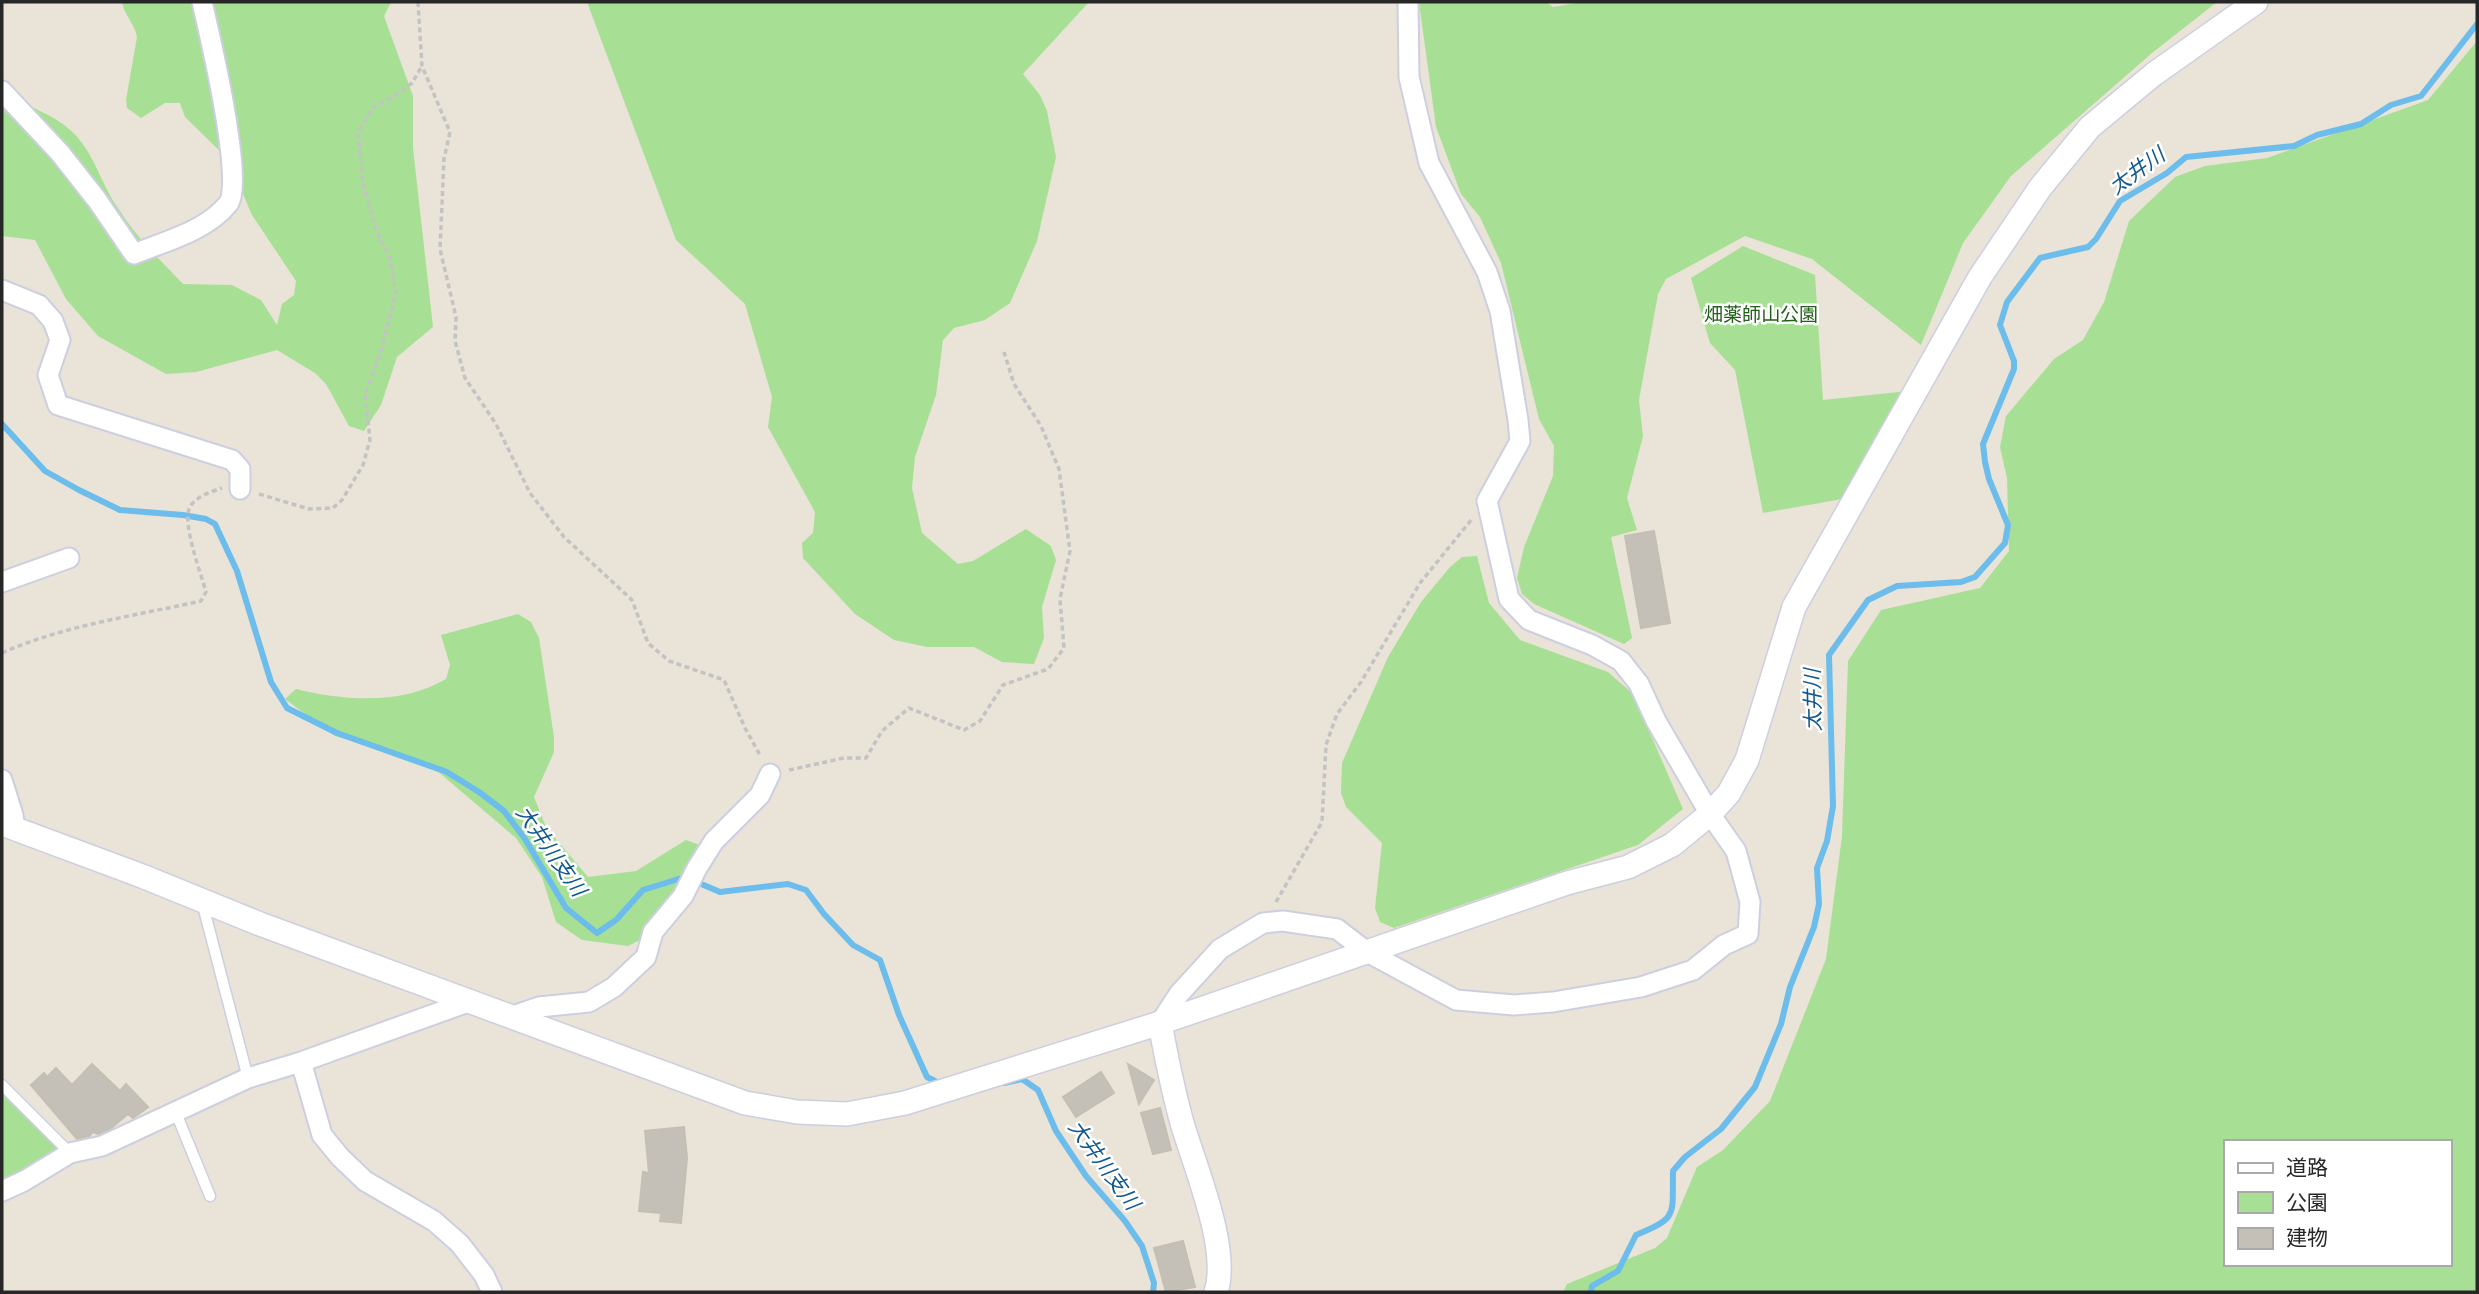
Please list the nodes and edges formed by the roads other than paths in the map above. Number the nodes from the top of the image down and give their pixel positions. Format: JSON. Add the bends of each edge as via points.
{"nodes":[{"id":1,"x":202,"y":2,"type":"edge"},
{"id":2,"x":1408,"y":2,"type":"edge"},
{"id":3,"x":2256,"y":2,"type":"edge"},
{"id":4,"x":2,"y":91,"type":"edge"},
{"id":5,"x":2,"y":290,"type":"edge"},
{"id":6,"x":240,"y":489,"type":"road end"},
{"id":7,"x":69,"y":558,"type":"dead end"},
{"id":8,"x":2,"y":582,"type":"edge"},
{"id":9,"x":770,"y":774,"type":"road end"},
{"id":10,"x":2,"y":780,"type":"edge"},
{"id":11,"x":1710,"y":814,"type":"junction"},
{"id":12,"x":8,"y":826,"type":"edge"},
{"id":13,"x":201,"y":900,"type":"junction"},
{"id":14,"x":1367,"y":952,"type":"junction"},
{"id":15,"x":468,"y":1002,"type":"junction"},
{"id":16,"x":510,"y":1017,"type":"junction"},
{"id":17,"x":1160,"y":1023,"type":"junction"},
{"id":18,"x":301,"y":1062,"type":"junction"},
{"id":19,"x":248,"y":1078,"type":"junction"},
{"id":20,"x":2,"y":1085,"type":"edge"},
{"id":21,"x":176,"y":1113,"type":"junction"},
{"id":22,"x":70,"y":1153,"type":"junction"},
{"id":23,"x":2,"y":1191,"type":"edge"},
{"id":24,"x":210,"y":1196,"type":"dead end"},
{"id":25,"x":492,"y":1292,"type":"edge"},
{"id":26,"x":1216,"y":1292,"type":"edge"}],
"edges":[{"from":1,"to":4,"type":"street","via":[[229,131],[233,186],[231,201],[210,222],[134,254],[60,153]]},
{"from":2,"to":11,"type":"street","via":[[1409,77],[1429,163],[1487,272],[1500,312],[1520,441],[1487,501],[1509,599],[1529,620],[1621,661],[1639,684]]},
{"from":3,"to":11,"type":"street","via":[[2154,74],[2090,127],[2040,188],[1980,277],[1794,607],[1747,760],[1729,793]]},
{"from":5,"to":6,"type":"street","via":[[39,305],[54,321],[60,340],[48,375],[58,405],[232,460],[240,468]]},
{"from":7,"to":8,"type":"street"},
{"from":9,"to":16,"type":"street","via":[[760,795],[714,841],[683,895],[653,932],[646,957],[614,988],[589,1002],[539,1007]]},
{"from":10,"to":12,"type":"street","via":[[13,815]]},
{"from":11,"to":14,"type":"street","via":[[1672,845],[1628,867],[1567,883]]},
{"from":11,"to":14,"type":"street","via":[[1735,851],[1750,902],[1748,934],[1693,970],[1641,986],[1514,1005],[1456,1000]]},
{"from":12,"to":13,"type":"street"},
{"from":13,"to":15,"type":"street"},
{"from":13,"to":19,"type":"lane"},
{"from":14,"to":17,"type":"street"},
{"from":14,"to":17,"type":"street","via":[[1337,929],[1283,921],[1263,923],[1220,949],[1179,994]]},
{"from":15,"to":16,"type":"street"},
{"from":15,"to":18,"type":"street"},
{"from":16,"to":17,"type":"street","via":[[745,1103],[847,1114],[905,1103]]},
{"from":17,"to":26,"type":"street","via":[[1178,1108],[1214,1228]]},
{"from":18,"to":19,"type":"street"},
{"from":18,"to":25,"type":"street","via":[[322,1135],[340,1157],[365,1181],[434,1221],[460,1244]]},
{"from":19,"to":21,"type":"street"},
{"from":20,"to":22,"type":"lane"},
{"from":21,"to":22,"type":"street","via":[[102,1146]]},
{"from":21,"to":24,"type":"lane"},
{"from":22,"to":23,"type":"street"}]}
